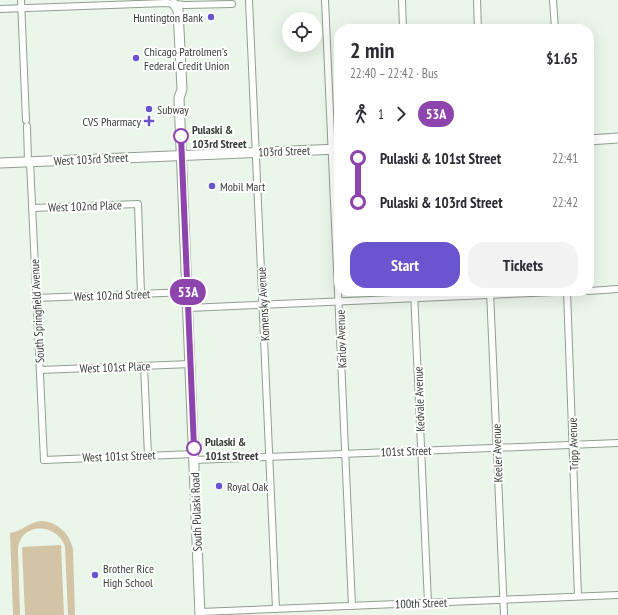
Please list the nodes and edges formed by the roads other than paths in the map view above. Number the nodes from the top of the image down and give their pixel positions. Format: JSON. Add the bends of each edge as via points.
{"nodes":[{"id":1,"x":21,"y":0,"type":"edge"},
{"id":2,"x":250,"y":0,"type":"edge"},
{"id":3,"x":326,"y":0,"type":"edge"},
{"id":4,"x":402,"y":0,"type":"edge"},
{"id":5,"x":477,"y":0,"type":"edge"},
{"id":6,"x":554,"y":0,"type":"edge"},
{"id":7,"x":174,"y":2,"type":"edge"},
{"id":8,"x":232,"y":4,"type":"dead end"},
{"id":9,"x":21,"y":8,"type":"junction"},
{"id":10,"x":0,"y":9,"type":"edge"},
{"id":11,"x":403,"y":24,"type":"edge"},
{"id":12,"x":478,"y":24,"type":"edge"},
{"id":13,"x":555,"y":24,"type":"edge"},
{"id":14,"x":334,"y":119,"type":"edge"},
{"id":15,"x":618,"y":138,"type":"edge"},
{"id":16,"x":594,"y":140,"type":"edge"},
{"id":17,"x":334,"y":149,"type":"edge"},
{"id":18,"x":256,"y":152,"type":"junction"},
{"id":19,"x":182,"y":155,"type":"junction"},
{"id":20,"x":29,"y":162,"type":"junction"},
{"id":21,"x":0,"y":163,"type":"edge"},
{"id":22,"x":32,"y":208,"type":"junction"},
{"id":23,"x":618,"y":290,"type":"edge"},
{"id":24,"x":594,"y":291,"type":"edge"},
{"id":25,"x":188,"y":292,"type":"junction"},
{"id":26,"x":141,"y":294,"type":"junction"},
{"id":27,"x":339,"y":296,"type":"edge"},
{"id":28,"x":445,"y":296,"type":"edge"},
{"id":29,"x":490,"y":296,"type":"edge"},
{"id":30,"x":567,"y":296,"type":"edge"},
{"id":31,"x":36,"y":298,"type":"junction"},
{"id":32,"x":415,"y":298,"type":"junction"},
{"id":33,"x":339,"y":301,"type":"junction"},
{"id":34,"x":263,"y":304,"type":"junction"},
{"id":35,"x":188,"y":308,"type":"junction"},
{"id":36,"x":191,"y":364,"type":"junction"},
{"id":37,"x":144,"y":366,"type":"junction"},
{"id":38,"x":40,"y":370,"type":"junction"},
{"id":39,"x":618,"y":443,"type":"edge"},
{"id":40,"x":573,"y":445,"type":"junction"},
{"id":41,"x":497,"y":448,"type":"junction"},
{"id":42,"x":421,"y":451,"type":"junction"},
{"id":43,"x":346,"y":454,"type":"junction"},
{"id":44,"x":148,"y":455,"type":"junction"},
{"id":45,"x":194,"y":456,"type":"junction"},
{"id":46,"x":270,"y":457,"type":"junction"},
{"id":47,"x":44,"y":460,"type":"joint"},
{"id":48,"x":618,"y":595,"type":"edge"},
{"id":49,"x":578,"y":596,"type":"junction"},
{"id":50,"x":503,"y":600,"type":"junction"},
{"id":51,"x":428,"y":603,"type":"junction"},
{"id":52,"x":352,"y":606,"type":"junction"},
{"id":53,"x":276,"y":609,"type":"junction"},
{"id":54,"x":200,"y":614,"type":"edge"},
{"id":55,"x":504,"y":615,"type":"edge"}],
"edges":[{"from":1,"to":9,"type":"street","name":"South Springfield Avenue"},
{"from":2,"to":18,"type":"street","name":"Komensky Avenue"},
{"from":3,"to":14,"type":"street","name":"Karlov Avenue"},
{"from":4,"to":11,"type":"street"},
{"from":5,"to":12,"type":"street"},
{"from":6,"to":13,"type":"street"},
{"from":7,"to":8,"type":"street","via":[[185,5]]},
{"from":7,"to":9,"type":"street"},
{"from":7,"to":19,"type":"main road","name":"South Pulaski Road","via":[[178,10]]},
{"from":9,"to":10,"type":"street"},
{"from":9,"to":20,"type":"street","name":"South Springfield Avenue"},
{"from":15,"to":16,"type":"main road"},
{"from":17,"to":18,"type":"main road","name":"103rd Street"},
{"from":18,"to":19,"type":"main road","name":"103rd Street"},
{"from":18,"to":34,"type":"street","name":"Komensky Avenue"},
{"from":19,"to":20,"type":"main road","name":"West 103rd Street"},
{"from":19,"to":25,"type":"main road","name":"South Pulaski Road"},
{"from":20,"to":21,"type":"main road","name":"West 103rd Street"},
{"from":20,"to":22,"type":"street","name":"South Springfield Avenue"},
{"from":22,"to":26,"type":"street","name":"West 102nd Place","via":[[138,204]]},
{"from":22,"to":31,"type":"street","name":"South Springfield Avenue"},
{"from":23,"to":24,"type":"street"},
{"from":25,"to":26,"type":"street","name":"West 102nd Street"},
{"from":25,"to":35,"type":"main road","name":"South Pulaski Road"},
{"from":26,"to":31,"type":"street","name":"West 102nd Street"},
{"from":27,"to":33,"type":"street","name":"Karlov Avenue"},
{"from":28,"to":32,"type":"street"},
{"from":29,"to":41,"type":"street","name":"Keeler Avenue"},
{"from":30,"to":40,"type":"street","name":"Tripp Avenue"},
{"from":31,"to":38,"type":"street","name":"South Springfield Avenue"},
{"from":32,"to":33,"type":"street"},
{"from":32,"to":42,"type":"street","name":"Kedvale Avenue"},
{"from":33,"to":34,"type":"street"},
{"from":33,"to":43,"type":"street","name":"Karlov Avenue"},
{"from":34,"to":35,"type":"street"},
{"from":34,"to":46,"type":"street","name":"Komensky Avenue"},
{"from":35,"to":36,"type":"main road","name":"South Pulaski Road"},
{"from":36,"to":37,"type":"street","name":"West 101st Place"},
{"from":36,"to":45,"type":"main road","name":"South Pulaski Road"},
{"from":37,"to":38,"type":"street","name":"West 101st Place"},
{"from":37,"to":44,"type":"street"},
{"from":38,"to":47,"type":"street","name":"South Springfield Avenue"},
{"from":39,"to":40,"type":"street","name":"101st Street"},
{"from":40,"to":41,"type":"street","name":"101st Street"},
{"from":40,"to":49,"type":"street","name":"Tripp Avenue"},
{"from":41,"to":42,"type":"street","name":"101st Street"},
{"from":41,"to":50,"type":"street","name":"Keeler Avenue"},
{"from":42,"to":43,"type":"street","name":"101st Street"},
{"from":42,"to":51,"type":"street","name":"Kedvale Avenue"},
{"from":43,"to":46,"type":"street","name":"101st Street"},
{"from":43,"to":52,"type":"street","name":"Karlov Avenue"},
{"from":44,"to":45,"type":"street","name":"West 101st Street"},
{"from":44,"to":47,"type":"street","name":"West 101st Street"},
{"from":45,"to":46,"type":"street","name":"101st Street"},
{"from":45,"to":54,"type":"main road","name":"South Pulaski Road"},
{"from":46,"to":53,"type":"street","name":"Komensky Avenue"},
{"from":48,"to":49,"type":"street","name":"100th Street"},
{"from":49,"to":50,"type":"street","name":"100th Street"},
{"from":50,"to":51,"type":"street","name":"100th Street"},
{"from":50,"to":55,"type":"street","name":"Keeler Avenue"},
{"from":51,"to":52,"type":"street","name":"100th Street"},
{"from":52,"to":53,"type":"street","name":"100th Street"},
{"from":53,"to":54,"type":"street","name":"100th Street"}]}
